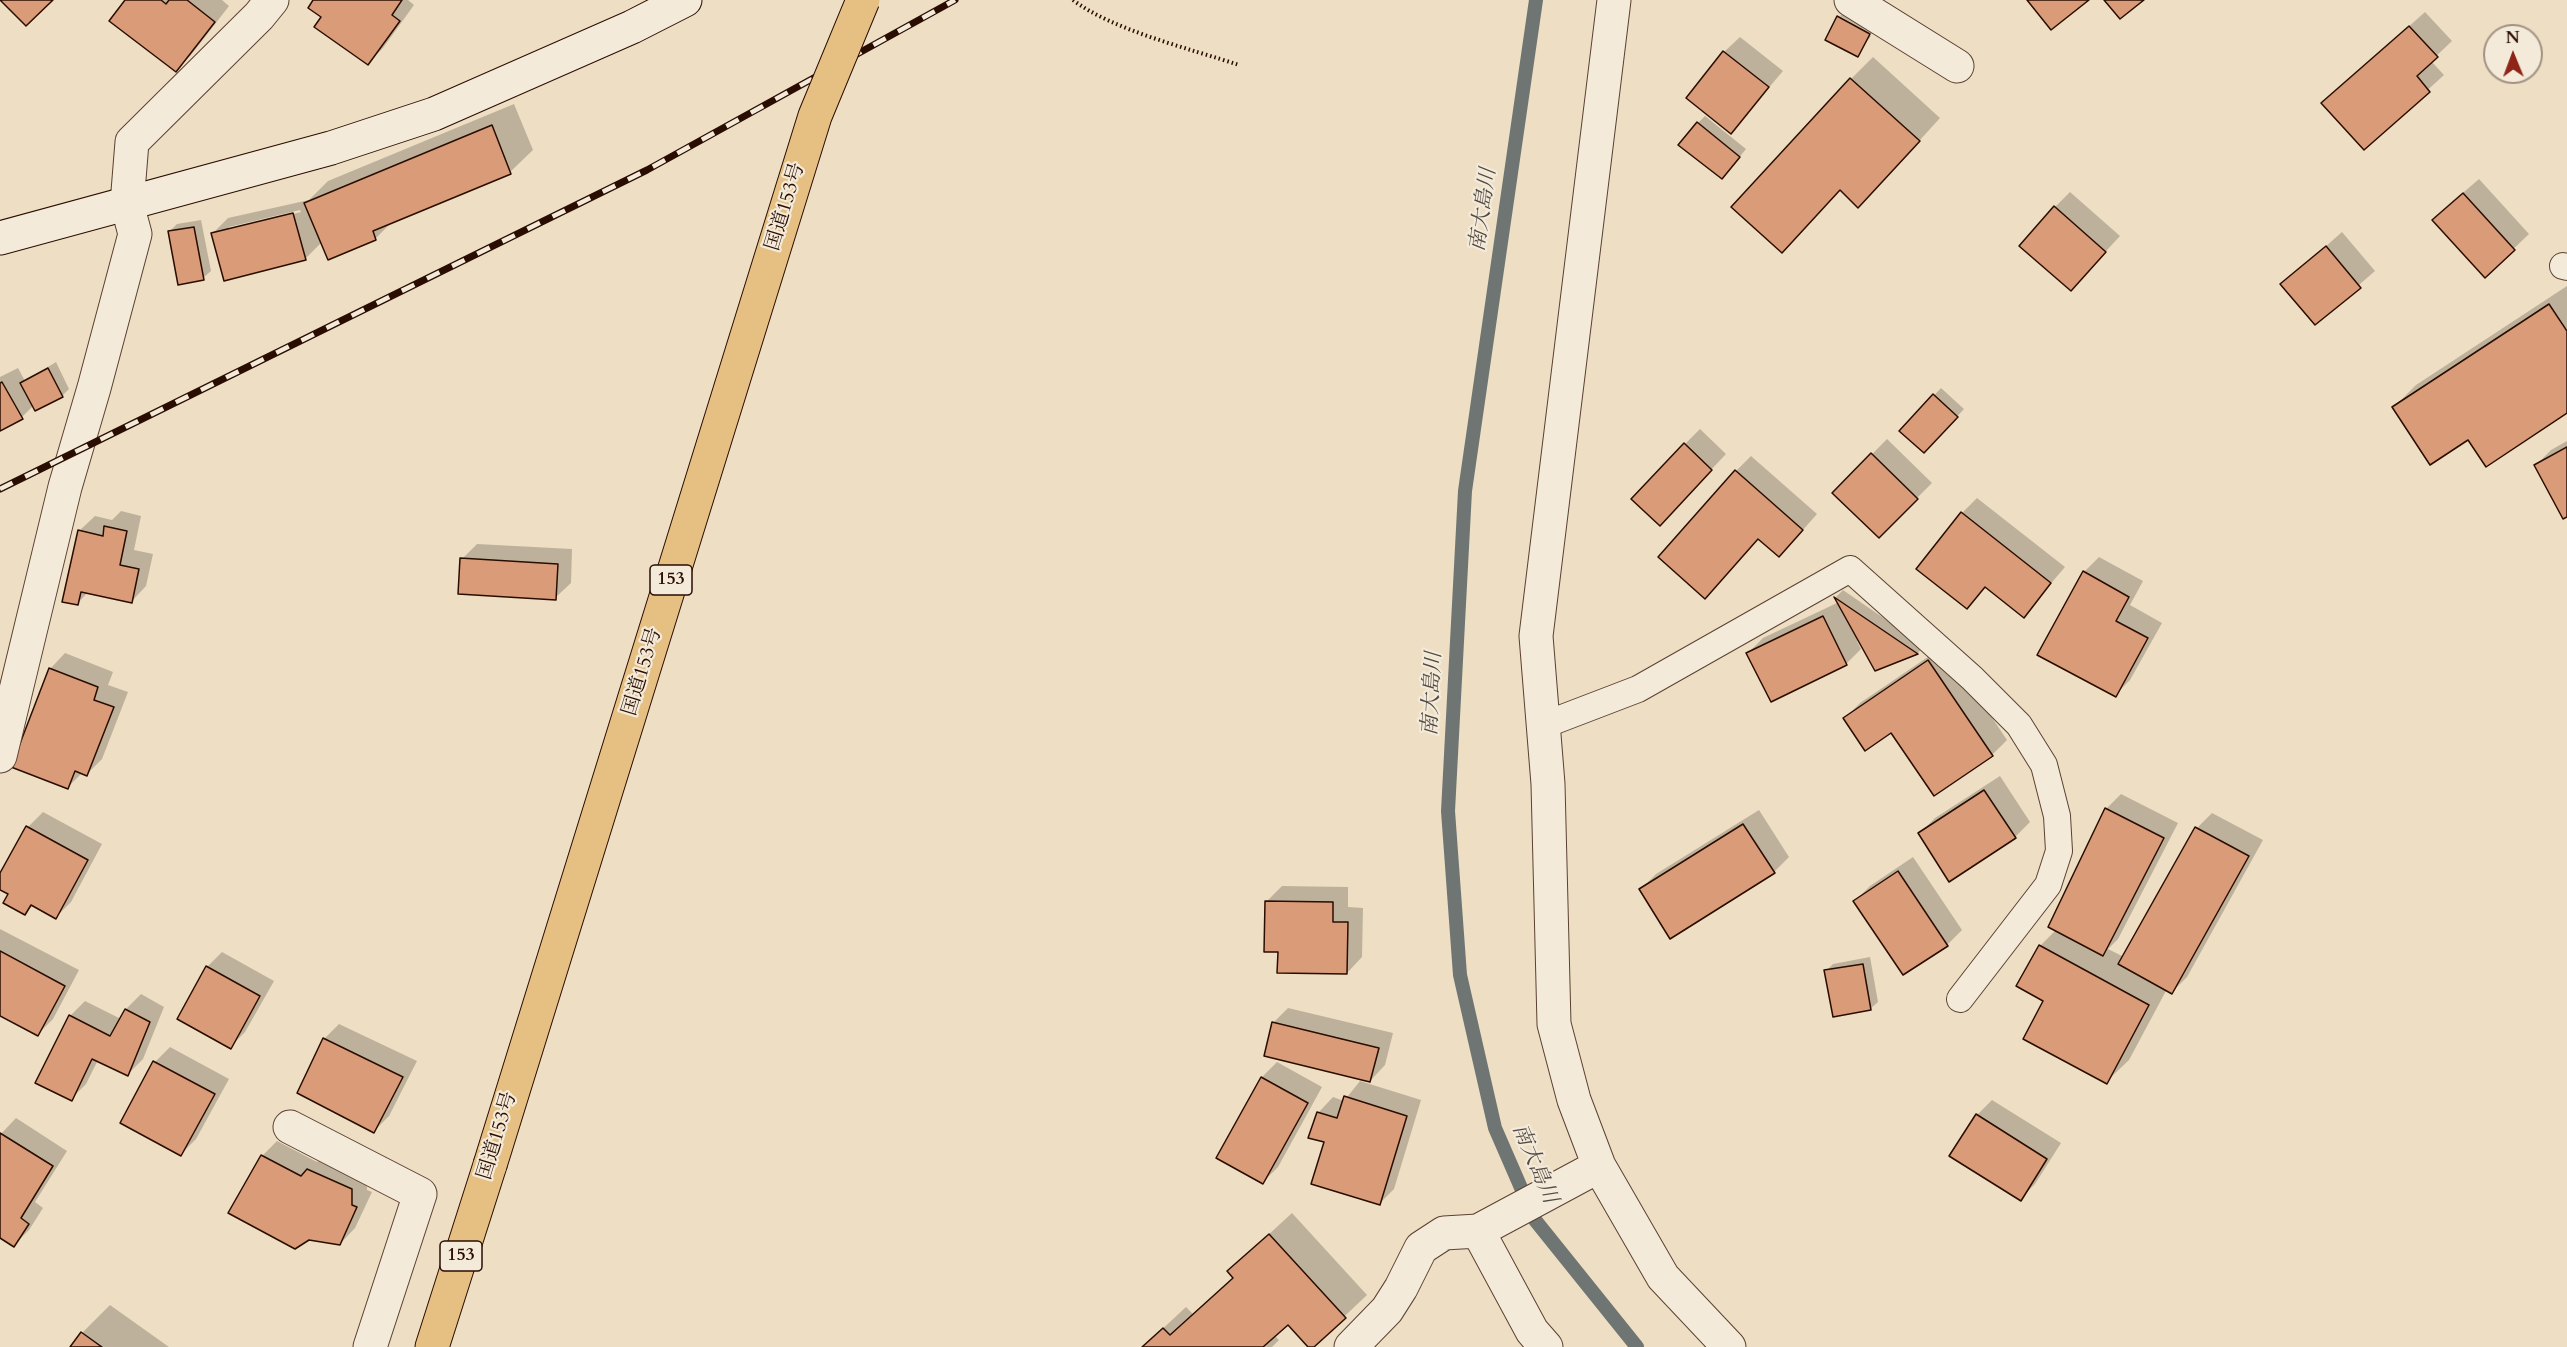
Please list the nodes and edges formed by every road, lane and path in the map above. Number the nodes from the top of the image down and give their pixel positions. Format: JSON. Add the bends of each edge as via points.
{"nodes":[{"id":1,"x":272,"y":0,"type":"edge"},
{"id":2,"x":685,"y":0,"type":"edge"},
{"id":3,"x":863,"y":0,"type":"edge"},
{"id":4,"x":1073,"y":0,"type":"edge"},
{"id":5,"x":1614,"y":0,"type":"edge"},
{"id":6,"x":1851,"y":0,"type":"edge"},
{"id":7,"x":1239,"y":64,"type":"dead end"},
{"id":8,"x":1957,"y":66,"type":"dead end"},
{"id":9,"x":127,"y":204,"type":"junction"},
{"id":10,"x":0,"y":238,"type":"edge"},
{"id":11,"x":1544,"y":725,"type":"junction"},
{"id":12,"x":0,"y":756,"type":"edge"},
{"id":13,"x":1960,"y":999,"type":"dead end"},
{"id":14,"x":290,"y":1127,"type":"dead end"},
{"id":15,"x":1588,"y":1172,"type":"junction"},
{"id":16,"x":1478,"y":1232,"type":"junction"},
{"id":17,"x":370,"y":1347,"type":"edge"},
{"id":18,"x":432,"y":1347,"type":"edge"},
{"id":19,"x":1351,"y":1347,"type":"edge"},
{"id":20,"x":1546,"y":1347,"type":"edge"},
{"id":21,"x":1729,"y":1347,"type":"edge"}],
"edges":[{"from":1,"to":9,"type":"street","via":[[132,142]]},
{"from":2,"to":9,"type":"street","via":[[434,114],[331,148]]},
{"from":3,"to":18,"type":"highway","name":"国道153号","number":"153","bridge":true,"via":[[815,116]]},
{"from":4,"to":7,"type":"path","via":[[1085,9],[1150,36]]},
{"from":5,"to":11,"type":"street","via":[[1536,636]]},
{"from":6,"to":8,"type":"street"},
{"from":9,"to":10,"type":"street"},
{"from":9,"to":12,"type":"street","via":[[135,234],[65,487]]},
{"from":11,"to":13,"type":"lane","via":[[1638,689],[1850,568],[2019,725],[2044,765],[2057,816],[2059,851],[2048,885]]},
{"from":11,"to":15,"type":"street","via":[[1554,1024]]},
{"from":14,"to":17,"type":"street","via":[[420,1194]]},
{"from":15,"to":16,"type":"street"},
{"from":15,"to":21,"type":"street","via":[[1663,1277]]},
{"from":16,"to":19,"type":"street","via":[[1444,1233],[1421,1248],[1387,1310]]},
{"from":16,"to":20,"type":"street","via":[[1532,1331]]}]}
